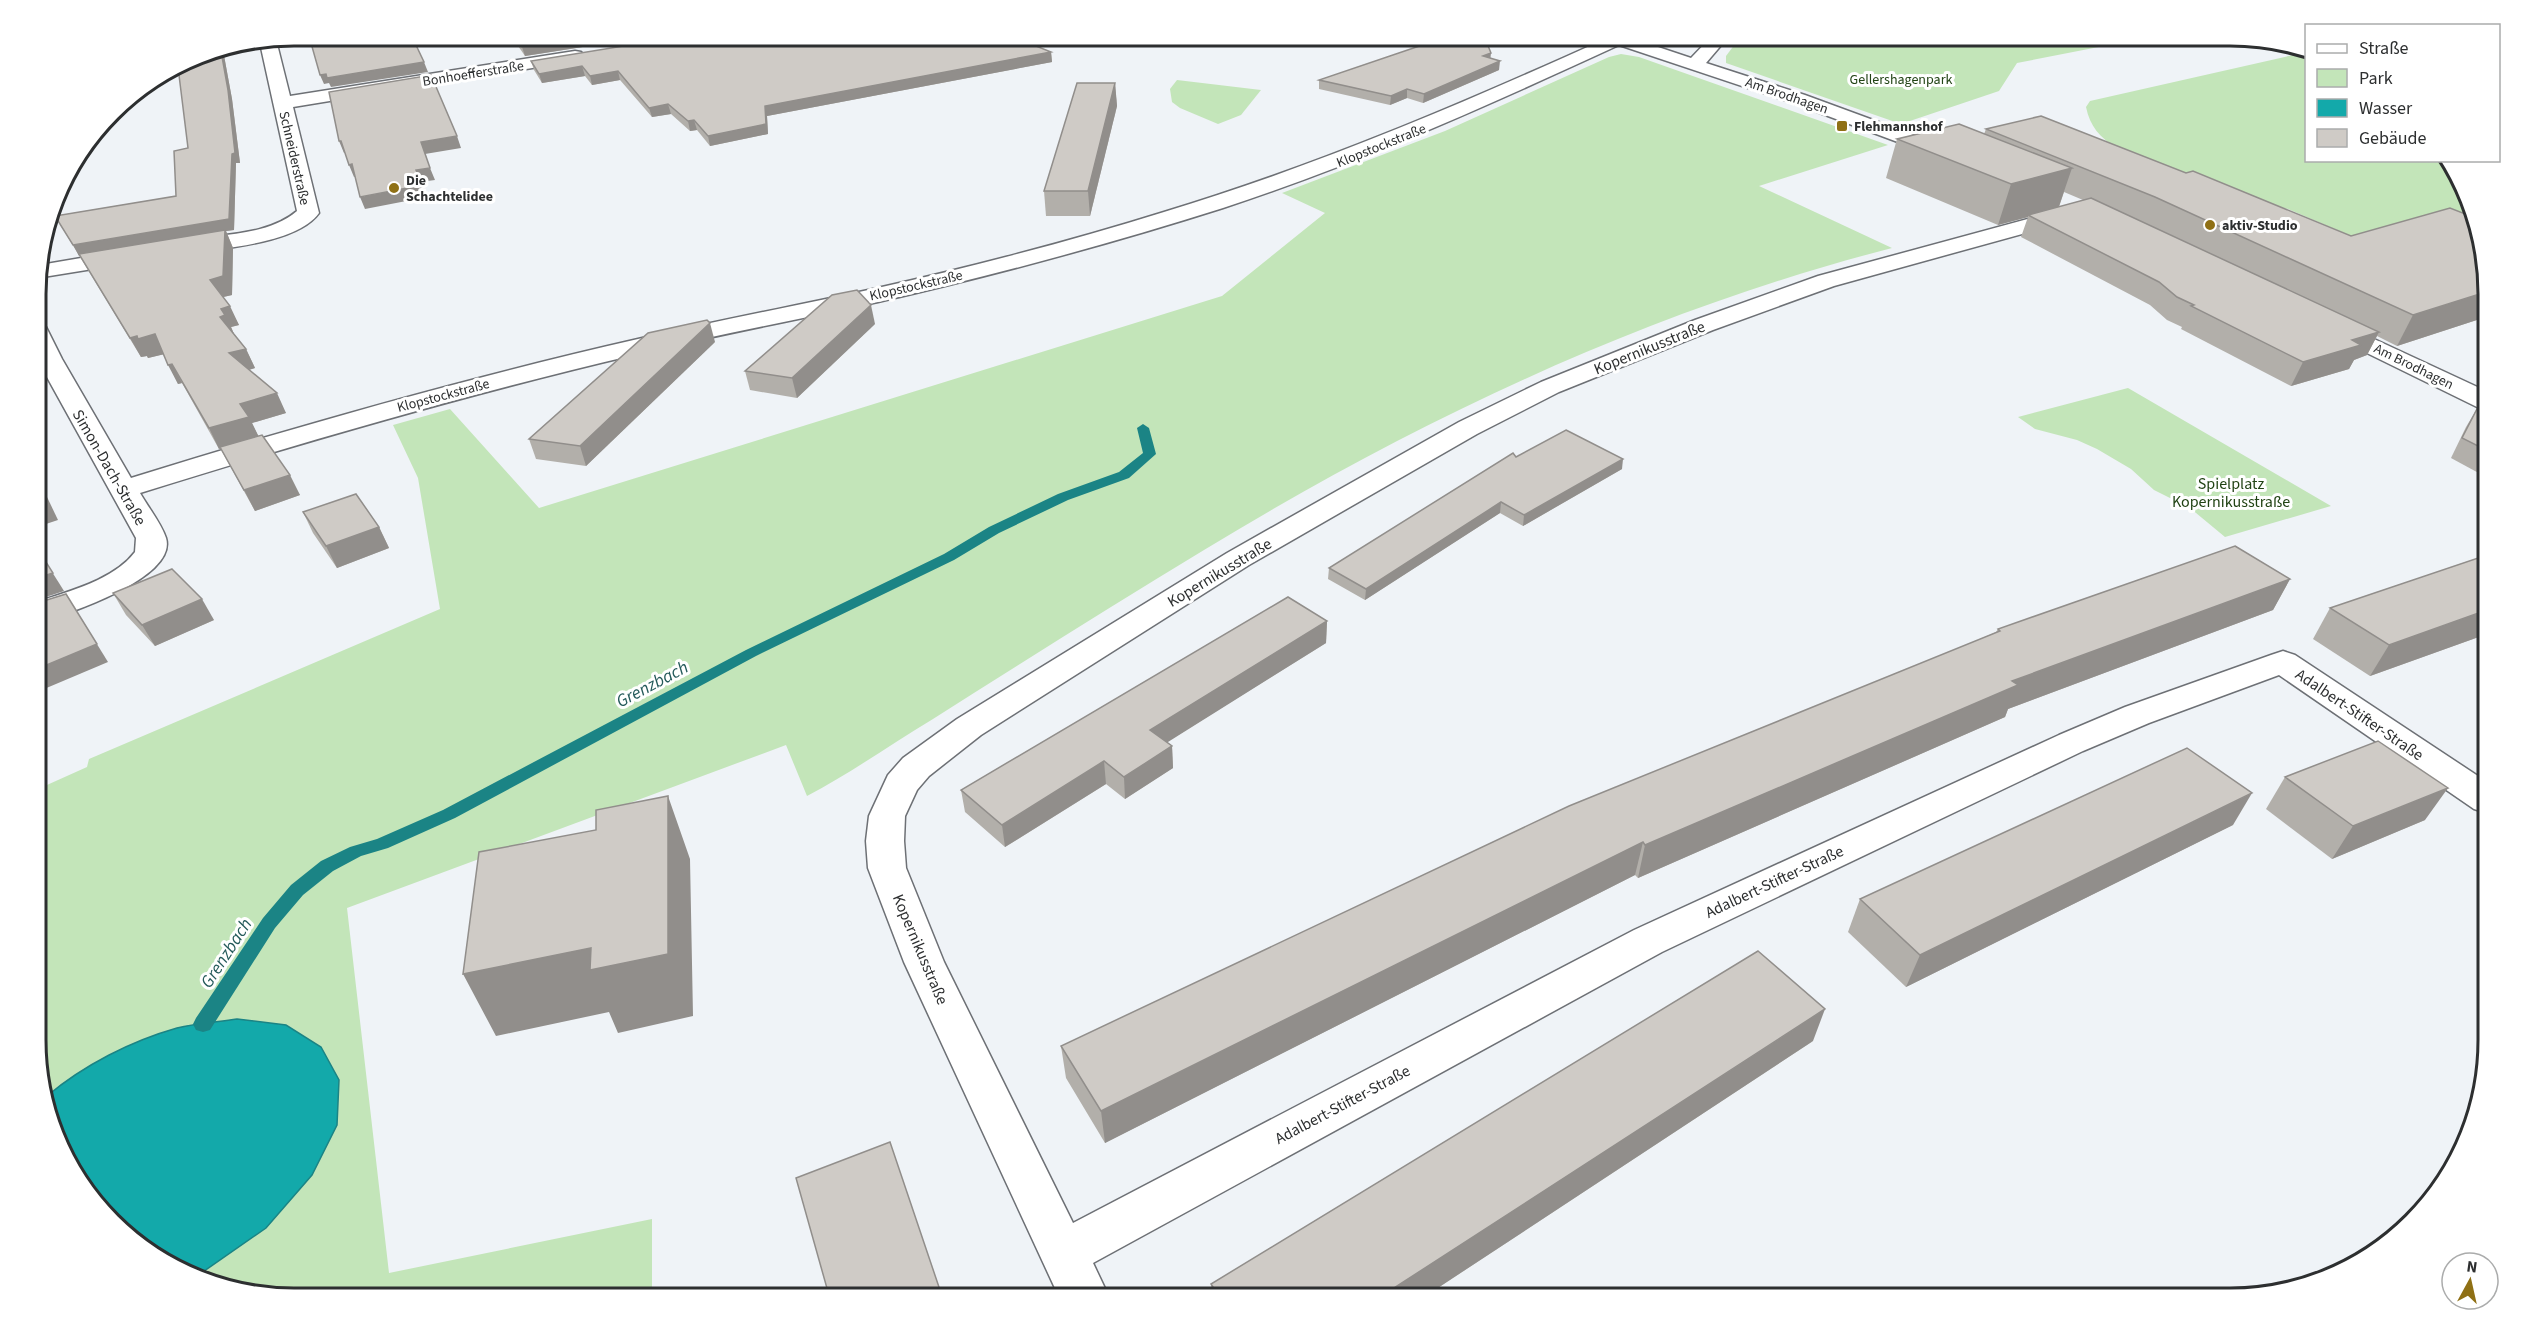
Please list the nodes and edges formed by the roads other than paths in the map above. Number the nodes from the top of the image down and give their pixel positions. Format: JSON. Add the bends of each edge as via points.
{"nodes":[{"id":1,"x":1597,"y":46,"type":"edge"},
{"id":2,"x":1639,"y":46,"type":"edge"},
{"id":3,"x":1712,"y":46,"type":"edge"},
{"id":4,"x":270,"y":48,"type":"edge"},
{"id":5,"x":587,"y":55,"type":"edge"},
{"id":6,"x":1695,"y":64,"type":"junction"},
{"id":7,"x":283,"y":103,"type":"junction"},
{"id":8,"x":1958,"y":158,"type":"edge"},
{"id":9,"x":2069,"y":203,"type":"edge"},
{"id":10,"x":48,"y":270,"type":"edge"},
{"id":11,"x":2316,"y":318,"type":"edge"},
{"id":12,"x":46,"y":352,"type":"edge"},
{"id":13,"x":2478,"y":397,"type":"edge"},
{"id":14,"x":124,"y":489,"type":"junction"},
{"id":15,"x":46,"y":609,"type":"edge"},
{"id":16,"x":2478,"y":794,"type":"edge"},
{"id":17,"x":1064,"y":1253,"type":"junction"},
{"id":18,"x":1080,"y":1288,"type":"edge"}],
"edges":[{"from":1,"to":14,"type":"street","name":"Klopstockstraße","via":[[1401,138],[1174,216],[907,288],[488,383]]},
{"from":2,"to":6,"type":"street","name":"Am Brodhagen"},
{"from":3,"to":6,"type":"street"},
{"from":4,"to":7,"type":"street","name":"Schneiderstraße"},
{"from":5,"to":7,"type":"street","name":"Bonhoefferstraße"},
{"from":6,"to":8,"type":"street","name":"Am Brodhagen"},
{"from":7,"to":10,"type":"street","name":"Schneiderstraße","via":[[308,213],[303,219],[278,231]]},
{"from":9,"to":17,"type":"street","name":"Kopernikusstraße","via":[[1826,281],[1550,387],[1468,428],[1238,559],[969,727],[916,767],[901,784],[887,816],[887,868],[924,962]]},
{"from":11,"to":13,"type":"street","name":"Am Brodhagen"},
{"from":12,"to":14,"type":"street","name":"Simon-Dach-Straße"},
{"from":14,"to":15,"type":"street","name":"Simon-Dach-Straße","via":[[151,538],[151,550],[124,577]]},
{"from":16,"to":17,"type":"street","name":"Adalbert-Stifter-Straße","via":[[2283,662],[2071,743],[1648,941]]},
{"from":17,"to":18,"type":"street","name":"Kopernikusstraße"}]}
